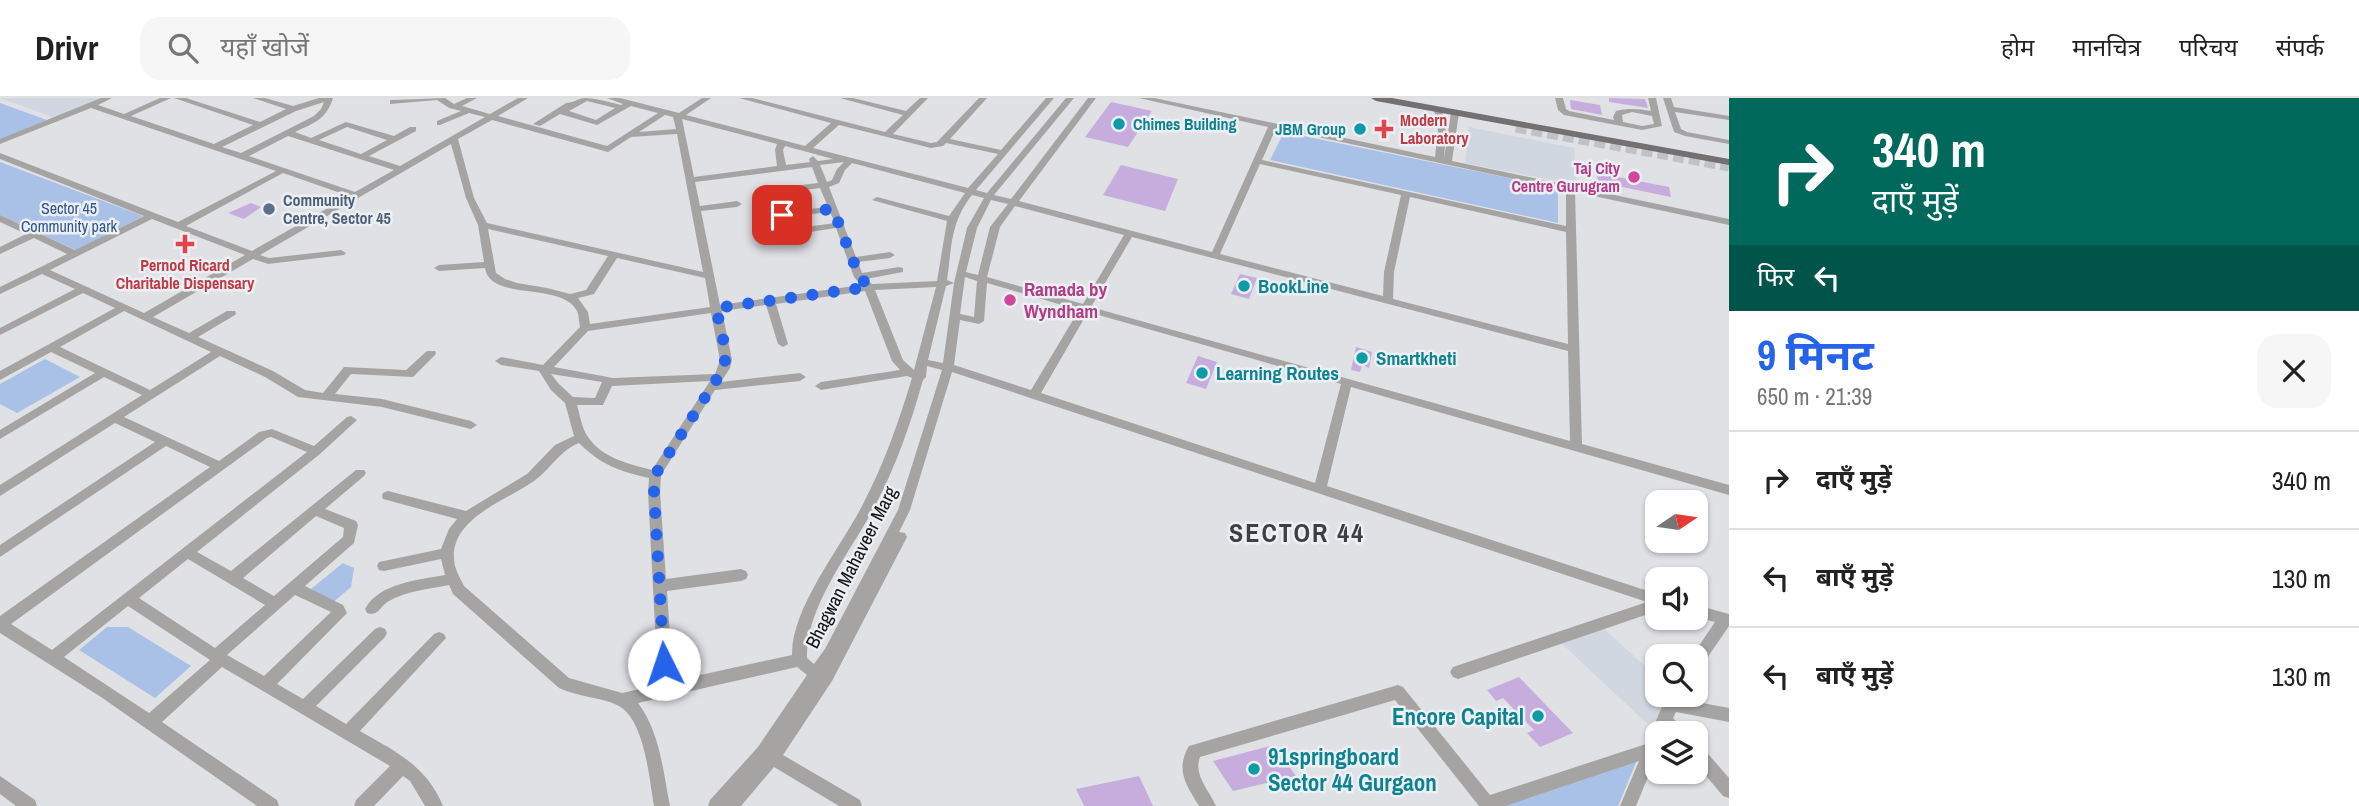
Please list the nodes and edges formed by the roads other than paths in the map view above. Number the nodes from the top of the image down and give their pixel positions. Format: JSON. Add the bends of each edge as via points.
{"nodes":[{"id":1,"x":108,"y":98,"type":"edge"},
{"id":2,"x":167,"y":98,"type":"edge"},
{"id":3,"x":178,"y":98,"type":"edge"},
{"id":4,"x":214,"y":98,"type":"edge"},
{"id":5,"x":257,"y":98,"type":"edge"},
{"id":6,"x":328,"y":98,"type":"edge"},
{"id":7,"x":435,"y":98,"type":"edge"},
{"id":8,"x":440,"y":98,"type":"edge"},
{"id":9,"x":472,"y":98,"type":"edge"},
{"id":10,"x":524,"y":98,"type":"edge"},
{"id":11,"x":581,"y":98,"type":"edge"},
{"id":12,"x":611,"y":98,"type":"edge"},
{"id":13,"x":649,"y":98,"type":"edge"},
{"id":14,"x":706,"y":98,"type":"edge"},
{"id":15,"x":743,"y":98,"type":"edge"},
{"id":16,"x":844,"y":98,"type":"edge"},
{"id":17,"x":924,"y":98,"type":"edge"},
{"id":18,"x":984,"y":98,"type":"edge"},
{"id":19,"x":1050,"y":98,"type":"edge"},
{"id":20,"x":1070,"y":98,"type":"edge"},
{"id":21,"x":1076,"y":98,"type":"edge"},
{"id":22,"x":1092,"y":98,"type":"edge"},
{"id":23,"x":1143,"y":98,"type":"edge"},
{"id":24,"x":1376,"y":98,"type":"edge"},
{"id":25,"x":1417,"y":98,"type":"edge"},
{"id":26,"x":1559,"y":98,"type":"edge"},
{"id":27,"x":1652,"y":98,"type":"edge"},
{"id":28,"x":1668,"y":98,"type":"edge"},
{"id":29,"x":864,"y":100,"type":"edge"},
{"id":30,"x":393,"y":102,"type":"dead end"},
{"id":31,"x":200,"y":104,"type":"junction"},
{"id":32,"x":91,"y":105,"type":"junction"},
{"id":33,"x":632,"y":105,"type":"junction"},
{"id":34,"x":456,"y":106,"type":"junction"},
{"id":35,"x":293,"y":109,"type":"junction"},
{"id":36,"x":1438,"y":109,"type":"junction"},
{"id":37,"x":1670,"y":109,"type":"junction"},
{"id":38,"x":469,"y":110,"type":"junction"},
{"id":39,"x":1458,"y":113,"type":"junction"},
{"id":40,"x":674,"y":114,"type":"junction"},
{"id":41,"x":908,"y":114,"type":"junction"},
{"id":42,"x":125,"y":116,"type":"junction"},
{"id":43,"x":492,"y":116,"type":"junction"},
{"id":44,"x":1657,"y":116,"type":"junction"},
{"id":45,"x":1729,"y":118,"type":"edge"},
{"id":46,"x":837,"y":122,"type":"junction"},
{"id":47,"x":440,"y":123,"type":"dead end"},
{"id":48,"x":537,"y":124,"type":"dead end"},
{"id":49,"x":604,"y":124,"type":"dead end"},
{"id":50,"x":1620,"y":124,"type":"junction"},
{"id":51,"x":261,"y":125,"type":"junction"},
{"id":52,"x":1273,"y":125,"type":"junction"},
{"id":53,"x":1516,"y":128,"type":"tunnel mouth"},
{"id":54,"x":413,"y":129,"type":"dead end"},
{"id":55,"x":680,"y":131,"type":"junction"},
{"id":56,"x":288,"y":133,"type":"junction"},
{"id":57,"x":629,"y":135,"type":"junction"},
{"id":58,"x":887,"y":135,"type":"junction"},
{"id":59,"x":394,"y":139,"type":"junction"},
{"id":60,"x":454,"y":139,"type":"junction"},
{"id":61,"x":312,"y":140,"type":"junction"},
{"id":62,"x":945,"y":140,"type":"junction"},
{"id":63,"x":0,"y":142,"type":"edge"},
{"id":64,"x":1729,"y":142,"type":"edge"},
{"id":65,"x":782,"y":143,"type":"junction"},
{"id":66,"x":215,"y":147,"type":"junction"},
{"id":67,"x":811,"y":150,"type":"junction"},
{"id":68,"x":1003,"y":153,"type":"junction"},
{"id":69,"x":1729,"y":154,"type":"edge"},
{"id":70,"x":0,"y":156,"type":"edge"},
{"id":71,"x":242,"y":156,"type":"junction"},
{"id":72,"x":363,"y":156,"type":"junction"},
{"id":73,"x":849,"y":160,"type":"junction"},
{"id":74,"x":1257,"y":161,"type":"junction"},
{"id":75,"x":1443,"y":161,"type":"junction"},
{"id":76,"x":1729,"y":162,"type":"edge"},
{"id":77,"x":816,"y":164,"type":"junction"},
{"id":78,"x":782,"y":168,"type":"junction"},
{"id":79,"x":401,"y":169,"type":"junction"},
{"id":80,"x":283,"y":170,"type":"junction"},
{"id":81,"x":690,"y":180,"type":"junction"},
{"id":82,"x":823,"y":185,"type":"junction"},
{"id":83,"x":1570,"y":188,"type":"junction"},
{"id":84,"x":768,"y":192,"type":"dead end"},
{"id":85,"x":971,"y":192,"type":"junction"},
{"id":86,"x":1406,"y":193,"type":"junction"},
{"id":87,"x":356,"y":195,"type":"junction"},
{"id":88,"x":992,"y":197,"type":"junction"},
{"id":89,"x":877,"y":201,"type":"dead end"},
{"id":90,"x":1013,"y":203,"type":"junction"},
{"id":91,"x":737,"y":204,"type":"dead end"},
{"id":92,"x":695,"y":209,"type":"junction"},
{"id":93,"x":833,"y":209,"type":"junction"},
{"id":94,"x":152,"y":215,"type":"junction"},
{"id":95,"x":0,"y":218,"type":"edge"},
{"id":96,"x":952,"y":220,"type":"junction"},
{"id":97,"x":1729,"y":222,"type":"edge"},
{"id":98,"x":180,"y":225,"type":"junction"},
{"id":99,"x":483,"y":225,"type":"junction"},
{"id":100,"x":841,"y":225,"type":"junction"},
{"id":101,"x":1571,"y":230,"type":"junction"},
{"id":102,"x":1130,"y":233,"type":"junction"},
{"id":103,"x":34,"y":234,"type":"junction"},
{"id":104,"x":0,"y":251,"type":"edge"},
{"id":105,"x":74,"y":253,"type":"junction"},
{"id":106,"x":341,"y":253,"type":"dead end"},
{"id":107,"x":254,"y":254,"type":"junction"},
{"id":108,"x":890,"y":255,"type":"dead end"},
{"id":109,"x":1215,"y":255,"type":"junction"},
{"id":110,"x":613,"y":256,"type":"junction"},
{"id":111,"x":852,"y":260,"type":"junction"},
{"id":112,"x":946,"y":260,"type":"junction"},
{"id":113,"x":489,"y":265,"type":"junction"},
{"id":114,"x":439,"y":268,"type":"dead end"},
{"id":115,"x":42,"y":270,"type":"junction"},
{"id":116,"x":899,"y":270,"type":"dead end"},
{"id":117,"x":963,"y":273,"type":"junction"},
{"id":118,"x":709,"y":276,"type":"junction"},
{"id":119,"x":859,"y":276,"type":"junction"},
{"id":120,"x":982,"y":278,"type":"junction"},
{"id":121,"x":941,"y":282,"type":"junction"},
{"id":122,"x":869,"y":287,"type":"junction"},
{"id":123,"x":83,"y":289,"type":"junction"},
{"id":124,"x":0,"y":291,"type":"edge"},
{"id":125,"x":571,"y":297,"type":"junction"},
{"id":126,"x":770,"y":300,"type":"junction"},
{"id":127,"x":1388,"y":300,"type":"junction"},
{"id":128,"x":124,"y":307,"type":"junction"},
{"id":129,"x":1087,"y":307,"type":"junction"},
{"id":130,"x":716,"y":308,"type":"junction"},
{"id":131,"x":232,"y":313,"type":"dead end"},
{"id":132,"x":145,"y":317,"type":"junction"},
{"id":133,"x":962,"y":317,"type":"junction"},
{"id":134,"x":585,"y":328,"type":"junction"},
{"id":135,"x":0,"y":332,"type":"edge"},
{"id":136,"x":189,"y":338,"type":"junction"},
{"id":137,"x":783,"y":344,"type":"dead end"},
{"id":138,"x":52,"y":348,"type":"junction"},
{"id":139,"x":1574,"y":349,"type":"junction"},
{"id":140,"x":218,"y":352,"type":"junction"},
{"id":141,"x":431,"y":353,"type":"dead end"},
{"id":142,"x":501,"y":361,"type":"dead end"},
{"id":143,"x":923,"y":362,"type":"junction"},
{"id":144,"x":952,"y":368,"type":"junction"},
{"id":145,"x":544,"y":370,"type":"junction"},
{"id":146,"x":105,"y":372,"type":"junction"},
{"id":147,"x":914,"y":374,"type":"junction"},
{"id":148,"x":0,"y":376,"type":"edge"},
{"id":149,"x":719,"y":377,"type":"junction"},
{"id":150,"x":800,"y":377,"type":"dead end"},
{"id":151,"x":1347,"y":381,"type":"junction"},
{"id":152,"x":610,"y":383,"type":"junction"},
{"id":153,"x":821,"y":386,"type":"dead end"},
{"id":154,"x":710,"y":387,"type":"junction"},
{"id":155,"x":151,"y":396,"type":"junction"},
{"id":156,"x":1032,"y":396,"type":"junction"},
{"id":157,"x":326,"y":397,"type":"junction"},
{"id":158,"x":570,"y":401,"type":"junction"},
{"id":159,"x":115,"y":418,"type":"junction"},
{"id":160,"x":351,"y":420,"type":"dead end"},
{"id":161,"x":471,"y":425,"type":"dead end"},
{"id":162,"x":0,"y":435,"type":"edge"},
{"id":163,"x":581,"y":438,"type":"junction"},
{"id":164,"x":165,"y":441,"type":"junction"},
{"id":165,"x":1576,"y":446,"type":"junction"},
{"id":166,"x":316,"y":451,"type":"junction"},
{"id":167,"x":219,"y":466,"type":"junction"},
{"id":168,"x":360,"y":473,"type":"dead end"},
{"id":169,"x":655,"y":475,"type":"junction"},
{"id":170,"x":1320,"y":489,"type":"junction"},
{"id":171,"x":1729,"y":490,"type":"edge"},
{"id":172,"x":0,"y":491,"type":"edge"},
{"id":173,"x":388,"y":496,"type":"dead end"},
{"id":174,"x":316,"y":511,"type":"junction"},
{"id":175,"x":466,"y":516,"type":"junction"},
{"id":176,"x":0,"y":552,"type":"edge"},
{"id":177,"x":187,"y":552,"type":"junction"},
{"id":178,"x":447,"y":553,"type":"junction"},
{"id":179,"x":384,"y":566,"type":"dead end"},
{"id":180,"x":741,"y":575,"type":"dead end"},
{"id":181,"x":233,"y":578,"type":"junction"},
{"id":182,"x":452,"y":579,"type":"junction"},
{"id":183,"x":659,"y":586,"type":"junction"},
{"id":184,"x":293,"y":587,"type":"junction"},
{"id":185,"x":127,"y":598,"type":"junction"},
{"id":186,"x":1645,"y":598,"type":"edge"},
{"id":187,"x":274,"y":603,"type":"junction"},
{"id":188,"x":1645,"y":606,"type":"edge"},
{"id":189,"x":372,"y":609,"type":"dead end"},
{"id":190,"x":1708,"y":614,"type":"edge"},
{"id":191,"x":1727,"y":620,"type":"edge"},
{"id":192,"x":0,"y":625,"type":"edge"},
{"id":193,"x":380,"y":634,"type":"dead end"},
{"id":194,"x":439,"y":638,"type":"dead end"},
{"id":195,"x":1708,"y":646,"type":"edge"},
{"id":196,"x":52,"y":657,"type":"junction"},
{"id":197,"x":218,"y":657,"type":"junction"},
{"id":198,"x":800,"y":660,"type":"junction"},
{"id":199,"x":1458,"y":671,"type":"dead end"},
{"id":200,"x":822,"y":674,"type":"junction"},
{"id":201,"x":265,"y":685,"type":"junction"},
{"id":202,"x":666,"y":690,"type":"junction"},
{"id":203,"x":623,"y":699,"type":"junction"},
{"id":204,"x":1701,"y":707,"type":"edge"},
{"id":205,"x":304,"y":708,"type":"junction"},
{"id":206,"x":1729,"y":715,"type":"edge"},
{"id":207,"x":150,"y":722,"type":"junction"},
{"id":208,"x":348,"y":733,"type":"junction"},
{"id":209,"x":1645,"y":739,"type":"edge"},
{"id":210,"x":772,"y":757,"type":"junction"},
{"id":211,"x":403,"y":765,"type":"junction"},
{"id":212,"x":1645,"y":765,"type":"edge"},
{"id":213,"x":1708,"y":766,"type":"edge"},
{"id":214,"x":0,"y":784,"type":"edge"},
{"id":215,"x":1729,"y":790,"type":"edge"},
{"id":216,"x":1488,"y":805,"type":"edge"},
{"id":217,"x":29,"y":806,"type":"edge"},
{"id":218,"x":271,"y":806,"type":"edge"},
{"id":219,"x":362,"y":806,"type":"edge"},
{"id":220,"x":435,"y":806,"type":"edge"},
{"id":221,"x":662,"y":806,"type":"edge"},
{"id":222,"x":716,"y":806,"type":"edge"},
{"id":223,"x":730,"y":806,"type":"edge"},
{"id":224,"x":854,"y":806,"type":"edge"},
{"id":225,"x":1208,"y":806,"type":"edge"},
{"id":226,"x":1628,"y":806,"type":"edge"}],
"edges":[{"from":1,"to":32,"type":"street"},
{"from":2,"to":42,"type":"street"},
{"from":3,"to":31,"type":"street"},
{"from":4,"to":31,"type":"street"},
{"from":5,"to":35,"type":"street"},
{"from":6,"to":35,"type":"street"},
{"from":6,"to":56,"type":"street","via":[[322,114]]},
{"from":7,"to":30,"type":"street"},
{"from":8,"to":34,"type":"street"},
{"from":9,"to":34,"type":"street"},
{"from":10,"to":43,"type":"street"},
{"from":11,"to":48,"type":"street"},
{"from":12,"to":33,"type":"street"},
{"from":13,"to":33,"type":"street"},
{"from":14,"to":40,"type":"street"},
{"from":15,"to":46,"type":"street"},
{"from":16,"to":29,"type":"street"},
{"from":17,"to":41,"type":"street"},
{"from":18,"to":62,"type":"street"},
{"from":19,"to":68,"type":"street"},
{"from":20,"to":88,"type":"street","name":"Bhagwan Mahaveer Marg"},
{"from":21,"to":88,"type":"street","name":"Bhagwan Mahaveer Marg"},
{"from":22,"to":90,"type":"street"},
{"from":23,"to":52,"type":"street"},
{"from":24,"to":36,"type":"main road"},
{"from":25,"to":69,"type":"main road"},
{"from":26,"to":50,"type":"street","via":[[1567,113]]},
{"from":27,"to":44,"type":"street"},
{"from":28,"to":37,"type":"street"},
{"from":29,"to":41,"type":"street"},
{"from":31,"to":51,"type":"street"},
{"from":32,"to":42,"type":"street"},
{"from":32,"to":63,"type":"street"},
{"from":33,"to":33,"type":"street","via":[[597,123],[563,112],[586,98]]},
{"from":33,"to":40,"type":"street"},
{"from":33,"to":49,"type":"street"},
{"from":34,"to":38,"type":"street"},
{"from":35,"to":51,"type":"street"},
{"from":36,"to":39,"type":"main road"},
{"from":36,"to":75,"type":"street"},
{"from":37,"to":45,"type":"street"},
{"from":37,"to":64,"type":"street","via":[[1681,133]]},
{"from":38,"to":43,"type":"street"},
{"from":38,"to":47,"type":"street"},
{"from":39,"to":53,"type":"main road"},
{"from":39,"to":75,"type":"street"},
{"from":39,"to":76,"type":"main road"},
{"from":40,"to":55,"type":"street"},
{"from":40,"to":57,"type":"street"},
{"from":40,"to":65,"type":"street"},
{"from":41,"to":58,"type":"street"},
{"from":42,"to":66,"type":"street"},
{"from":43,"to":57,"type":"street","via":[[608,149]]},
{"from":43,"to":60,"type":"street"},
{"from":44,"to":50,"type":"street","via":[[1658,126],[1653,128]]},
{"from":44,"to":50,"type":"street","via":[[1624,111],[1617,117]]},
{"from":46,"to":58,"type":"street"},
{"from":46,"to":67,"type":"street"},
{"from":51,"to":66,"type":"street"},
{"from":52,"to":74,"type":"street"},
{"from":52,"to":75,"type":"street"},
{"from":54,"to":59,"type":"street"},
{"from":55,"to":57,"type":"street"},
{"from":55,"to":81,"type":"street"},
{"from":56,"to":61,"type":"street"},
{"from":56,"to":71,"type":"street"},
{"from":58,"to":62,"type":"street","via":[[931,146]]},
{"from":59,"to":61,"type":"street","via":[[346,124]]},
{"from":59,"to":72,"type":"street"},
{"from":60,"to":79,"type":"street"},
{"from":60,"to":99,"type":"street","via":[[470,198]]},
{"from":61,"to":72,"type":"street"},
{"from":62,"to":68,"type":"street"},
{"from":65,"to":67,"type":"street"},
{"from":65,"to":78,"type":"street"},
{"from":66,"to":71,"type":"street"},
{"from":67,"to":73,"type":"street"},
{"from":67,"to":77,"type":"street"},
{"from":68,"to":85,"type":"street"},
{"from":70,"to":94,"type":"street"},
{"from":71,"to":80,"type":"street"},
{"from":72,"to":79,"type":"street"},
{"from":73,"to":77,"type":"street"},
{"from":73,"to":82,"type":"street","via":[[836,181]]},
{"from":73,"to":85,"type":"street"},
{"from":74,"to":86,"type":"street"},
{"from":74,"to":109,"type":"street"},
{"from":75,"to":83,"type":"street"},
{"from":77,"to":78,"type":"street"},
{"from":77,"to":82,"type":"street"},
{"from":78,"to":81,"type":"street"},
{"from":79,"to":87,"type":"street"},
{"from":80,"to":87,"type":"street"},
{"from":80,"to":98,"type":"street"},
{"from":81,"to":92,"type":"street"},
{"from":82,"to":84,"type":"street"},
{"from":82,"to":93,"type":"street"},
{"from":83,"to":97,"type":"street"},
{"from":83,"to":101,"type":"street"},
{"from":85,"to":88,"type":"street"},
{"from":85,"to":96,"type":"street"},
{"from":86,"to":101,"type":"street"},
{"from":86,"to":127,"type":"street","via":[[1389,272]]},
{"from":87,"to":107,"type":"street"},
{"from":88,"to":90,"type":"street"},
{"from":88,"to":117,"type":"street","name":"Bhagwan Mahaveer Marg","via":[[972,228]]},
{"from":89,"to":96,"type":"street"},
{"from":90,"to":102,"type":"street"},
{"from":90,"to":120,"type":"street","via":[[995,227]]},
{"from":91,"to":92,"type":"street"},
{"from":92,"to":118,"type":"street"},
{"from":93,"to":100,"type":"street"},
{"from":93,"to":100,"type":"street","via":[[779,218],[783,229]]},
{"from":94,"to":98,"type":"street"},
{"from":94,"to":105,"type":"street"},
{"from":95,"to":103,"type":"street"},
{"from":96,"to":112,"type":"street"},
{"from":98,"to":107,"type":"street"},
{"from":99,"to":110,"type":"street"},
{"from":99,"to":113,"type":"street"},
{"from":100,"to":111,"type":"street"},
{"from":101,"to":139,"type":"street"},
{"from":102,"to":109,"type":"street"},
{"from":102,"to":129,"type":"street"},
{"from":103,"to":104,"type":"street"},
{"from":103,"to":105,"type":"street"},
{"from":105,"to":115,"type":"street"},
{"from":106,"to":107,"type":"street","via":[[268,261]]},
{"from":107,"to":132,"type":"street"},
{"from":108,"to":111,"type":"street"},
{"from":109,"to":127,"type":"street"},
{"from":110,"to":118,"type":"street"},
{"from":110,"to":125,"type":"street","via":[[590,292]]},
{"from":111,"to":119,"type":"street"},
{"from":112,"to":117,"type":"street"},
{"from":112,"to":121,"type":"street"},
{"from":113,"to":114,"type":"street"},
{"from":113,"to":125,"type":"street","via":[[496,279]]},
{"from":115,"to":123,"type":"street"},
{"from":115,"to":124,"type":"street"},
{"from":116,"to":119,"type":"street"},
{"from":117,"to":120,"type":"street"},
{"from":117,"to":121,"type":"street"},
{"from":117,"to":133,"type":"street","name":"Bhagwan Mahaveer Marg"},
{"from":117,"to":144,"type":"street","name":"Bhagwan Mahaveer Marg"},
{"from":118,"to":130,"type":"street"},
{"from":119,"to":122,"type":"street"},
{"from":120,"to":129,"type":"street"},
{"from":120,"to":133,"type":"street","via":[[979,321]]},
{"from":121,"to":122,"type":"street"},
{"from":121,"to":143,"type":"street"},
{"from":122,"to":126,"type":"street"},
{"from":122,"to":147,"type":"street","via":[[902,368]]},
{"from":123,"to":128,"type":"street"},
{"from":123,"to":135,"type":"street"},
{"from":125,"to":134,"type":"street","via":[[584,314]]},
{"from":126,"to":130,"type":"street"},
{"from":126,"to":137,"type":"street"},
{"from":127,"to":139,"type":"street"},
{"from":128,"to":132,"type":"street"},
{"from":128,"to":138,"type":"street"},
{"from":129,"to":151,"type":"street"},
{"from":129,"to":156,"type":"street"},
{"from":130,"to":134,"type":"street"},
{"from":130,"to":149,"type":"street","via":[[726,360]]},
{"from":131,"to":136,"type":"street"},
{"from":132,"to":136,"type":"street"},
{"from":133,"to":144,"type":"street","name":"Bhagwan Mahaveer Marg"},
{"from":134,"to":145,"type":"street"},
{"from":136,"to":140,"type":"street"},
{"from":138,"to":146,"type":"street"},
{"from":138,"to":148,"type":"street"},
{"from":139,"to":165,"type":"street"},
{"from":140,"to":155,"type":"street"},
{"from":140,"to":157,"type":"street","via":[[296,391]]},
{"from":141,"to":157,"type":"street","via":[[409,374],[348,370]]},
{"from":142,"to":145,"type":"street"},
{"from":143,"to":144,"type":"street"},
{"from":143,"to":147,"type":"street"},
{"from":144,"to":156,"type":"street"},
{"from":144,"to":200,"type":"street","name":"Bhagwan Mahaveer Marg","via":[[904,510]]},
{"from":145,"to":152,"type":"street","via":[[607,378]]},
{"from":145,"to":158,"type":"street"},
{"from":146,"to":155,"type":"street"},
{"from":146,"to":162,"type":"street"},
{"from":147,"to":153,"type":"street"},
{"from":147,"to":198,"type":"street","via":[[881,484],[803,625]]},
{"from":149,"to":152,"type":"street"},
{"from":149,"to":154,"type":"street"},
{"from":150,"to":154,"type":"street"},
{"from":151,"to":165,"type":"street"},
{"from":151,"to":170,"type":"street"},
{"from":152,"to":158,"type":"street","via":[[599,402]]},
{"from":154,"to":169,"type":"street"},
{"from":155,"to":159,"type":"street"},
{"from":156,"to":170,"type":"street"},
{"from":157,"to":161,"type":"street","via":[[382,403]]},
{"from":158,"to":163,"type":"street"},
{"from":159,"to":164,"type":"street"},
{"from":159,"to":172,"type":"street"},
{"from":160,"to":166,"type":"street"},
{"from":163,"to":169,"type":"street","via":[[604,459]]},
{"from":163,"to":175,"type":"street","via":[[565,442],[533,475]]},
{"from":164,"to":167,"type":"street"},
{"from":164,"to":176,"type":"street"},
{"from":165,"to":171,"type":"street"},
{"from":166,"to":167,"type":"street","via":[[269,433]]},
{"from":166,"to":177,"type":"street"},
{"from":167,"to":192,"type":"street"},
{"from":168,"to":174,"type":"street"},
{"from":169,"to":183,"type":"street"},
{"from":170,"to":186,"type":"street"},
{"from":173,"to":175,"type":"street"},
{"from":174,"to":181,"type":"street"},
{"from":174,"to":184,"type":"street","via":[[351,525],[351,533]]},
{"from":175,"to":178,"type":"street","via":[[452,534]]},
{"from":177,"to":181,"type":"street"},
{"from":177,"to":185,"type":"street"},
{"from":178,"to":179,"type":"street"},
{"from":178,"to":182,"type":"street"},
{"from":180,"to":183,"type":"street"},
{"from":181,"to":187,"type":"street"},
{"from":182,"to":189,"type":"street","via":[[386,595]]},
{"from":182,"to":203,"type":"street","via":[[458,590],[564,683],[580,692]]},
{"from":183,"to":202,"type":"street"},
{"from":184,"to":187,"type":"street"},
{"from":184,"to":201,"type":"street","via":[[340,613]]},
{"from":185,"to":196,"type":"street"},
{"from":185,"to":197,"type":"street"},
{"from":187,"to":197,"type":"street"},
{"from":188,"to":199,"type":"street"},
{"from":190,"to":191,"type":"street"},
{"from":191,"to":195,"type":"street"},
{"from":192,"to":196,"type":"street"},
{"from":193,"to":205,"type":"street"},
{"from":194,"to":208,"type":"street"},
{"from":196,"to":207,"type":"street"},
{"from":197,"to":201,"type":"street"},
{"from":197,"to":207,"type":"street"},
{"from":198,"to":200,"type":"street"},
{"from":198,"to":202,"type":"street"},
{"from":200,"to":210,"type":"street","name":"Bhagwan Mahaveer Marg"},
{"from":200,"to":222,"type":"street","name":"Bhagwan Mahaveer Marg","via":[[764,752]]},
{"from":201,"to":205,"type":"street"},
{"from":202,"to":203,"type":"street"},
{"from":203,"to":221,"type":"street","via":[[636,708],[645,725]]},
{"from":204,"to":206,"type":"street"},
{"from":205,"to":208,"type":"street"},
{"from":207,"to":218,"type":"street"},
{"from":208,"to":211,"type":"street"},
{"from":209,"to":216,"type":"street"},
{"from":210,"to":223,"type":"street","name":"Bhagwan Mahaveer Marg"},
{"from":210,"to":224,"type":"street"},
{"from":211,"to":219,"type":"street"},
{"from":211,"to":220,"type":"street"},
{"from":212,"to":226,"type":"street"},
{"from":213,"to":215,"type":"street"},
{"from":214,"to":217,"type":"street"},
{"from":216,"to":225,"type":"street","via":[[1398,692],[1195,751],[1188,766]]}]}
